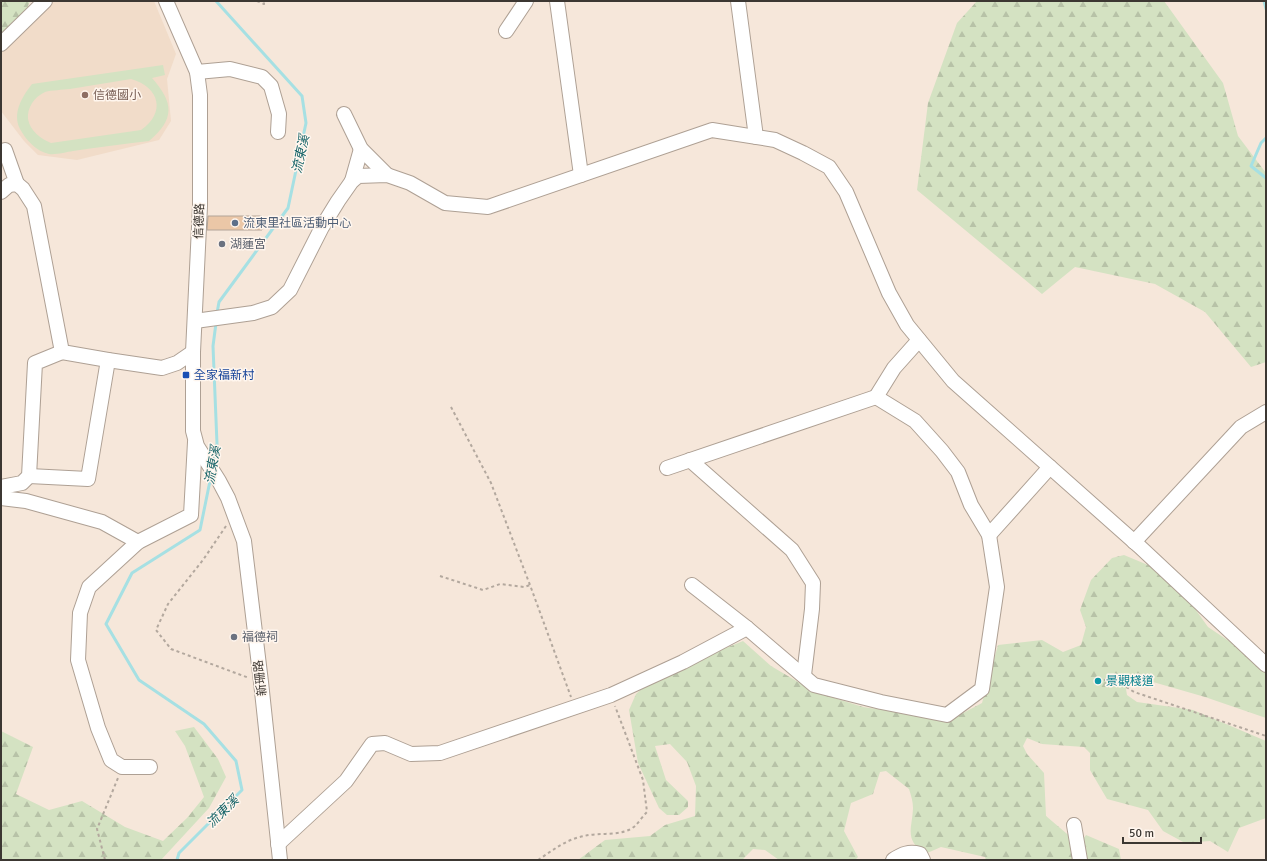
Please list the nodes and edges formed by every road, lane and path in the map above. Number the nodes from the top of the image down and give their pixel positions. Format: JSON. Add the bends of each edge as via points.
{"nodes":[{"id":1,"x":45,"y":1,"type":"edge"},
{"id":2,"x":166,"y":1,"type":"edge"},
{"id":3,"x":257,"y":1,"type":"edge"},
{"id":4,"x":264,"y":1,"type":"edge"},
{"id":5,"x":526,"y":1,"type":"edge"},
{"id":6,"x":557,"y":1,"type":"edge"},
{"id":7,"x":738,"y":1,"type":"edge"},
{"id":8,"x":506,"y":31,"type":"dead end"},
{"id":9,"x":1,"y":44,"type":"edge"},
{"id":10,"x":197,"y":72,"type":"junction"},
{"id":11,"x":344,"y":114,"type":"dead end"},
{"id":12,"x":278,"y":132,"type":"dead end"},
{"id":13,"x":756,"y":136,"type":"junction"},
{"id":14,"x":361,"y":149,"type":"junction"},
{"id":15,"x":5,"y":150,"type":"dead end"},
{"id":16,"x":387,"y":175,"type":"junction"},
{"id":17,"x":581,"y":175,"type":"junction"},
{"id":18,"x":352,"y":181,"type":"junction"},
{"id":19,"x":17,"y":184,"type":"junction"},
{"id":20,"x":1,"y":192,"type":"edge"},
{"id":21,"x":200,"y":321,"type":"junction"},
{"id":22,"x":919,"y":340,"type":"junction"},
{"id":23,"x":62,"y":352,"type":"junction"},
{"id":24,"x":193,"y":352,"type":"junction"},
{"id":25,"x":108,"y":360,"type":"junction"},
{"id":26,"x":876,"y":397,"type":"junction"},
{"id":27,"x":452,"y":407,"type":"dead end"},
{"id":28,"x":1266,"y":412,"type":"edge"},
{"id":29,"x":196,"y":443,"type":"junction"},
{"id":30,"x":690,"y":460,"type":"junction"},
{"id":31,"x":1050,"y":467,"type":"junction"},
{"id":32,"x":667,"y":468,"type":"dead end"},
{"id":33,"x":29,"y":476,"type":"junction"},
{"id":34,"x":1,"y":487,"type":"edge"},
{"id":35,"x":1,"y":498,"type":"edge"},
{"id":36,"x":234,"y":515,"type":"junction"},
{"id":37,"x":989,"y":536,"type":"junction"},
{"id":38,"x":138,"y":542,"type":"junction"},
{"id":39,"x":1134,"y":542,"type":"junction"},
{"id":40,"x":440,"y":576,"type":"dead end"},
{"id":41,"x":530,"y":585,"type":"junction"},
{"id":42,"x":692,"y":585,"type":"dead end"},
{"id":43,"x":747,"y":628,"type":"junction"},
{"id":44,"x":1266,"y":665,"type":"edge"},
{"id":45,"x":804,"y":675,"type":"junction"},
{"id":46,"x":1098,"y":680,"type":"dead end"},
{"id":47,"x":261,"y":682,"type":"junction"},
{"id":48,"x":611,"y":695,"type":"junction"},
{"id":49,"x":574,"y":708,"type":"junction"},
{"id":50,"x":1266,"y":736,"type":"edge"},
{"id":51,"x":122,"y":767,"type":"junction"},
{"id":52,"x":150,"y":767,"type":"dead end"},
{"id":53,"x":1074,"y":825,"type":"dead end"},
{"id":54,"x":278,"y":844,"type":"junction"},
{"id":55,"x":105,"y":860,"type":"edge"},
{"id":56,"x":280,"y":860,"type":"edge"},
{"id":57,"x":538,"y":860,"type":"edge"},
{"id":58,"x":893,"y":860,"type":"edge"},
{"id":59,"x":923,"y":860,"type":"edge"},
{"id":60,"x":1080,"y":860,"type":"edge"}],
"edges":[{"from":1,"to":9,"type":"street"},
{"from":2,"to":10,"type":"street","name":"信德路"},
{"from":3,"to":4,"type":"path","via":[[264,4]]},
{"from":5,"to":8,"type":"street"},
{"from":6,"to":17,"type":"street"},
{"from":7,"to":13,"type":"street"},
{"from":10,"to":12,"type":"street","via":[[230,69],[262,77],[271,86],[279,114]]},
{"from":10,"to":21,"type":"street","name":"信德路","via":[[200,95]]},
{"from":11,"to":14,"type":"street"},
{"from":13,"to":17,"type":"street","via":[[712,130]]},
{"from":13,"to":22,"type":"street","via":[[775,140],[829,167],[846,192],[889,293],[907,325]]},
{"from":14,"to":16,"type":"street"},
{"from":14,"to":18,"type":"street"},
{"from":15,"to":19,"type":"street"},
{"from":16,"to":17,"type":"street","via":[[410,183],[445,203],[488,207]]},
{"from":16,"to":18,"type":"street","via":[[358,176]]},
{"from":18,"to":21,"type":"street","via":[[322,227],[290,290],[272,308]]},
{"from":19,"to":20,"type":"street","via":[[9,185]]},
{"from":19,"to":23,"type":"street","via":[[34,206]]},
{"from":21,"to":24,"type":"street","name":"信德路"},
{"from":22,"to":26,"type":"street","via":[[894,368]]},
{"from":22,"to":31,"type":"street","via":[[953,381]]},
{"from":23,"to":25,"type":"street"},
{"from":23,"to":33,"type":"street","via":[[35,362]]},
{"from":24,"to":25,"type":"street","via":[[177,363],[162,368]]},
{"from":24,"to":29,"type":"street","name":"信德路","via":[[192,431]]},
{"from":25,"to":33,"type":"street","via":[[88,479]]},
{"from":26,"to":30,"type":"street"},
{"from":26,"to":37,"type":"street","via":[[915,421],[942,451],[958,472],[971,505]]},
{"from":27,"to":41,"type":"path","via":[[491,483]]},
{"from":28,"to":39,"type":"street","via":[[1241,427]]},
{"from":29,"to":36,"type":"street","name":"新珊路","via":[[228,498]]},
{"from":29,"to":38,"type":"street","via":[[190,515]]},
{"from":30,"to":32,"type":"street"},
{"from":30,"to":45,"type":"street","via":[[792,550],[813,583]]},
{"from":31,"to":37,"type":"street"},
{"from":31,"to":39,"type":"street"},
{"from":33,"to":34,"type":"street","via":[[22,484]]},
{"from":35,"to":38,"type":"street","via":[[26,501],[102,522]]},
{"from":36,"to":47,"type":"street","name":"新珊路","via":[[244,541]]},
{"from":36,"to":47,"type":"path","via":[[168,604],[156,630],[171,649]]},
{"from":37,"to":45,"type":"street","via":[[997,587],[982,689],[948,715],[814,685]]},
{"from":38,"to":51,"type":"street","via":[[89,586],[80,613],[78,660],[98,728],[111,760]]},
{"from":39,"to":44,"type":"street"},
{"from":40,"to":41,"type":"path","via":[[483,590],[500,584],[524,587]]},
{"from":41,"to":49,"type":"path"},
{"from":42,"to":43,"type":"street"},
{"from":43,"to":45,"type":"street"},
{"from":43,"to":48,"type":"street","via":[[683,662]]},
{"from":46,"to":50,"type":"path","via":[[1116,680],[1134,692]]},
{"from":47,"to":54,"type":"street","name":"新珊路"},
{"from":48,"to":49,"type":"street"},
{"from":48,"to":57,"type":"path","via":[[644,780],[647,812],[626,831],[583,836],[562,844]]},
{"from":49,"to":54,"type":"street","via":[[440,753],[411,754],[385,743],[372,744],[346,781]]},
{"from":51,"to":52,"type":"street"},
{"from":51,"to":55,"type":"path","via":[[97,829]]},
{"from":53,"to":60,"type":"street"},
{"from":54,"to":56,"type":"street","name":"新珊路"},
{"from":58,"to":59,"type":"street","via":[[901,854],[913,852],[920,854]]}]}
